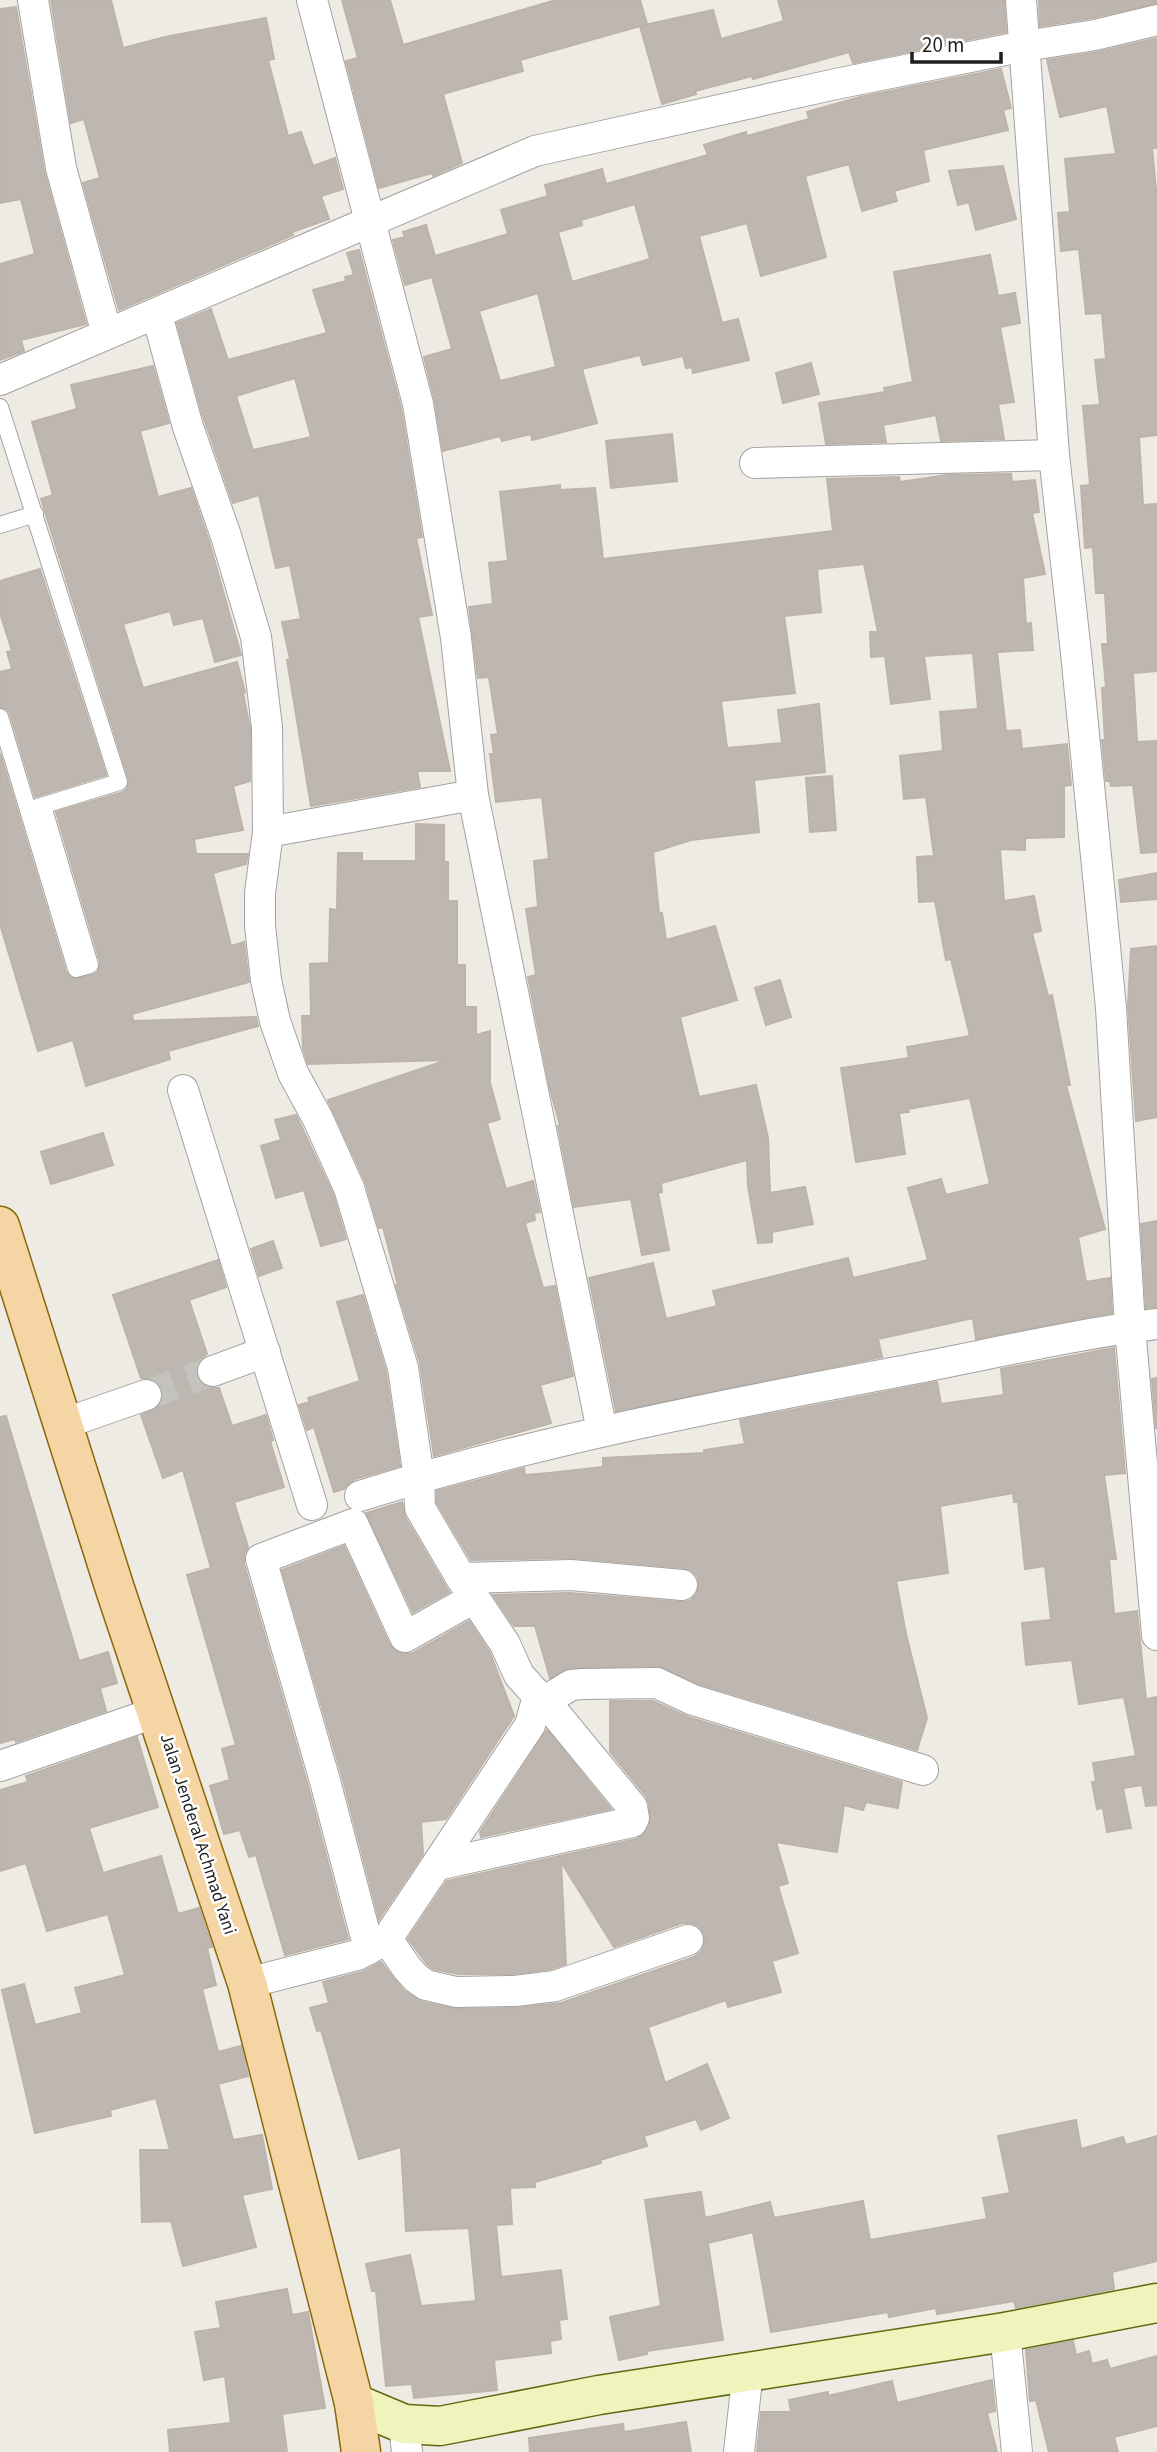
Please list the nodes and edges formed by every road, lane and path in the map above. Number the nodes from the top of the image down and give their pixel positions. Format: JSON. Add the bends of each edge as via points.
{"nodes":[{"id":1,"x":33,"y":0,"type":"edge"},
{"id":2,"x":312,"y":0,"type":"edge"},
{"id":3,"x":1021,"y":0,"type":"edge"},
{"id":4,"x":1157,"y":20,"type":"edge"},
{"id":5,"x":1025,"y":46,"type":"junction"},
{"id":6,"x":371,"y":221,"type":"junction"},
{"id":7,"x":157,"y":315,"type":"junction"},
{"id":8,"x":107,"y":334,"type":"junction"},
{"id":9,"x":0,"y":380,"type":"edge"},
{"id":10,"x":0,"y":407,"type":"edge"},
{"id":11,"x":1054,"y":455,"type":"junction"},
{"id":12,"x":755,"y":463,"type":"dead end"},
{"id":13,"x":35,"y":514,"type":"junction"},
{"id":14,"x":0,"y":525,"type":"edge"},
{"id":15,"x":0,"y":717,"type":"edge"},
{"id":16,"x":474,"y":795,"type":"junction"},
{"id":17,"x":36,"y":808,"type":"junction"},
{"id":18,"x":268,"y":832,"type":"junction"},
{"id":19,"x":183,"y":1090,"type":"dead end"},
{"id":20,"x":0,"y":1226,"type":"edge"},
{"id":21,"x":1143,"y":1325,"type":"edge"},
{"id":22,"x":265,"y":1352,"type":"junction"},
{"id":23,"x":213,"y":1371,"type":"tunnel mouth"},
{"id":24,"x":146,"y":1395,"type":"tunnel mouth"},
{"id":25,"x":63,"y":1424,"type":"junction"},
{"id":26,"x":602,"y":1431,"type":"junction"},
{"id":27,"x":419,"y":1478,"type":"junction"},
{"id":28,"x":360,"y":1496,"type":"dead end"},
{"id":29,"x":312,"y":1505,"type":"dead end"},
{"id":30,"x":682,"y":1585,"type":"dead end"},
{"id":31,"x":468,"y":1588,"type":"junction"},
{"id":32,"x":1157,"y":1635,"type":"edge"},
{"id":33,"x":541,"y":1698,"type":"junction"},
{"id":34,"x":157,"y":1712,"type":"junction"},
{"id":35,"x":0,"y":1766,"type":"edge"},
{"id":36,"x":923,"y":1770,"type":"dead end"},
{"id":37,"x":437,"y":1865,"type":"junction"},
{"id":38,"x":688,"y":1940,"type":"dead end"},
{"id":39,"x":378,"y":1944,"type":"junction"},
{"id":40,"x":247,"y":1983,"type":"junction"},
{"id":41,"x":1157,"y":2303,"type":"edge"},
{"id":42,"x":1004,"y":2332,"type":"junction"},
{"id":43,"x":748,"y":2371,"type":"junction"},
{"id":44,"x":354,"y":2403,"type":"junction"},
{"id":45,"x":405,"y":2438,"type":"edge"},
{"id":46,"x":361,"y":2452,"type":"edge"},
{"id":47,"x":739,"y":2452,"type":"edge"},
{"id":48,"x":1017,"y":2452,"type":"edge"}],
"edges":[{"from":1,"to":8,"type":"street","via":[[61,168]]},
{"from":2,"to":6,"type":"street"},
{"from":3,"to":5,"type":"street"},
{"from":4,"to":5,"type":"street"},
{"from":5,"to":6,"type":"street","via":[[535,151]]},
{"from":5,"to":11,"type":"street"},
{"from":6,"to":7,"type":"street"},
{"from":6,"to":16,"type":"street","via":[[418,404],[456,638]]},
{"from":7,"to":8,"type":"street"},
{"from":7,"to":18,"type":"street","via":[[256,636],[267,727]]},
{"from":8,"to":9,"type":"street"},
{"from":10,"to":13,"type":"lane"},
{"from":11,"to":12,"type":"street"},
{"from":11,"to":21,"type":"street"},
{"from":13,"to":14,"type":"lane"},
{"from":13,"to":17,"type":"lane","via":[[119,782]]},
{"from":15,"to":17,"type":"lane"},
{"from":16,"to":18,"type":"street"},
{"from":16,"to":26,"type":"street"},
{"from":17,"to":17,"type":"lane","via":[[76,969],[90,965]]},
{"from":18,"to":27,"type":"street","via":[[260,926],[275,1021],[293,1073],[349,1188],[403,1368]]},
{"from":19,"to":22,"type":"street"},
{"from":20,"to":25,"type":"main road","name":"Jalan Jenderal Achmad Yani"},
{"from":21,"to":26,"type":"street"},
{"from":21,"to":32,"type":"street"},
{"from":22,"to":23,"type":"street"},
{"from":22,"to":29,"type":"street"},
{"from":24,"to":25,"type":"street"},
{"from":25,"to":34,"type":"main road","name":"Jalan Jenderal Achmad Yani"},
{"from":26,"to":27,"type":"street"},
{"from":27,"to":28,"type":"street"},
{"from":27,"to":31,"type":"street","via":[[420,1508]]},
{"from":30,"to":31,"type":"street","via":[[571,1575]]},
{"from":31,"to":33,"type":"street","via":[[505,1644],[519,1675]]},
{"from":31,"to":39,"type":"street","via":[[405,1637],[353,1524],[261,1559],[325,1782]]},
{"from":33,"to":36,"type":"street","via":[[571,1685],[657,1683],[693,1700]]},
{"from":33,"to":37,"type":"street","via":[[530,1725]]},
{"from":33,"to":37,"type":"street","via":[[632,1807],[632,1822]]},
{"from":34,"to":35,"type":"street"},
{"from":34,"to":40,"type":"main road","name":"Jalan Jenderal Achmad Yani"},
{"from":37,"to":39,"type":"street"},
{"from":38,"to":39,"type":"street","via":[[555,1986],[456,1992],[426,1985]]},
{"from":39,"to":40,"type":"street","via":[[357,1955]]},
{"from":40,"to":44,"type":"main road","name":"Jalan Jenderal Achmad Yani"},
{"from":41,"to":42,"type":"main road"},
{"from":42,"to":43,"type":"main road"},
{"from":42,"to":48,"type":"street"},
{"from":43,"to":45,"type":"main road","via":[[440,2426]]},
{"from":43,"to":47,"type":"street"},
{"from":44,"to":45,"type":"main road"},
{"from":44,"to":46,"type":"main road","name":"Jalan Jenderal Achmad Yani"}]}
